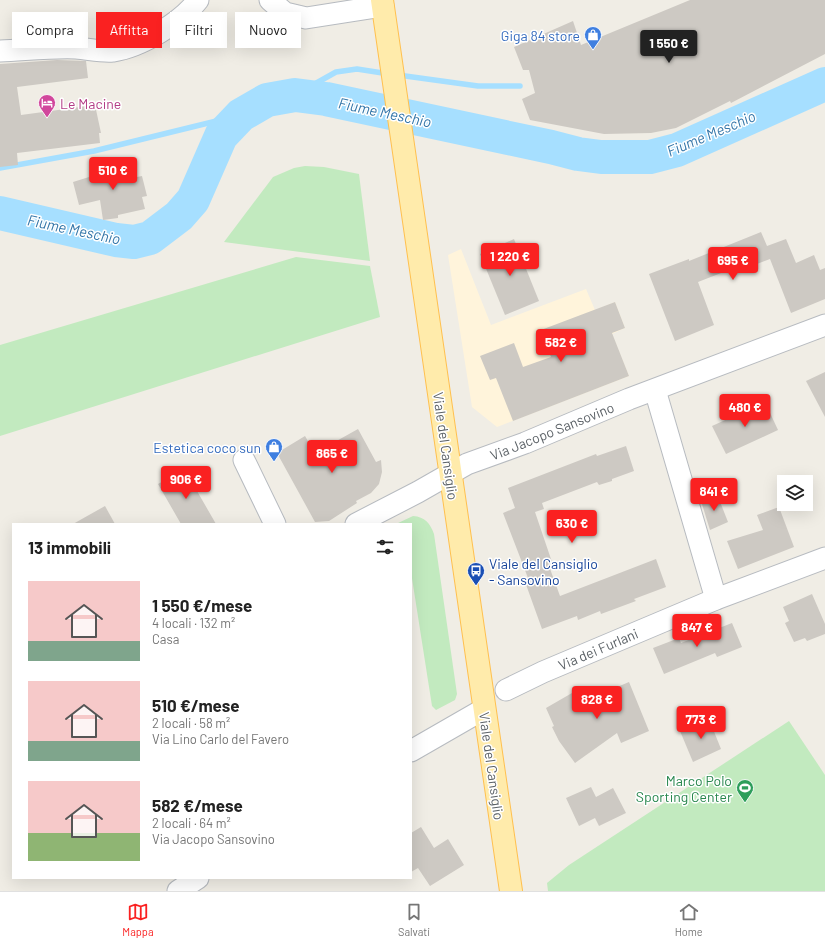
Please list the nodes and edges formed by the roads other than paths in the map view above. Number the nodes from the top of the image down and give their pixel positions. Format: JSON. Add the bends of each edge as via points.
{"nodes":[{"id":1,"x":198,"y":0,"type":"edge"},
{"id":2,"x":270,"y":0,"type":"edge"},
{"id":3,"x":382,"y":3,"type":"edge"},
{"id":4,"x":0,"y":51,"type":"edge"},
{"id":5,"x":825,"y":325,"type":"edge"},
{"id":6,"x":654,"y":390,"type":"junction"},
{"id":7,"x":244,"y":460,"type":"dead end"},
{"id":8,"x":450,"y":473,"type":"junction"},
{"id":9,"x":275,"y":523,"type":"edge"},
{"id":10,"x":358,"y":523,"type":"edge"},
{"id":11,"x":825,"y":558,"type":"edge"},
{"id":12,"x":716,"y":599,"type":"junction"},
{"id":13,"x":506,"y":690,"type":"dead end"},
{"id":14,"x":484,"y":709,"type":"junction"},
{"id":15,"x":412,"y":750,"type":"edge"},
{"id":16,"x":196,"y":879,"type":"edge"},
{"id":17,"x":178,"y":891,"type":"edge"},
{"id":18,"x":511,"y":891,"type":"edge"}],
"edges":[{"from":1,"to":4,"type":"street","via":[[184,16],[165,29],[114,50],[75,48]]},
{"from":2,"to":3,"type":"street","via":[[285,13],[306,18]]},
{"from":3,"to":8,"type":"main road","name":"Viale del Cansiglio"},
{"from":5,"to":6,"type":"street","name":"Via Jacopo Sansovino"},
{"from":6,"to":8,"type":"street","name":"Via Jacopo Sansovino"},
{"from":6,"to":12,"type":"street"},
{"from":7,"to":9,"type":"street"},
{"from":8,"to":10,"type":"street","name":"Via Jacopo Sansovino"},
{"from":8,"to":14,"type":"main road","name":"Viale del Cansiglio"},
{"from":11,"to":12,"type":"street","name":"Via dei Furlani"},
{"from":12,"to":13,"type":"street","name":"Via dei Furlani"},
{"from":14,"to":15,"type":"street"},
{"from":14,"to":18,"type":"main road","name":"Viale del Cansiglio"},
{"from":16,"to":17,"type":"street"}]}
